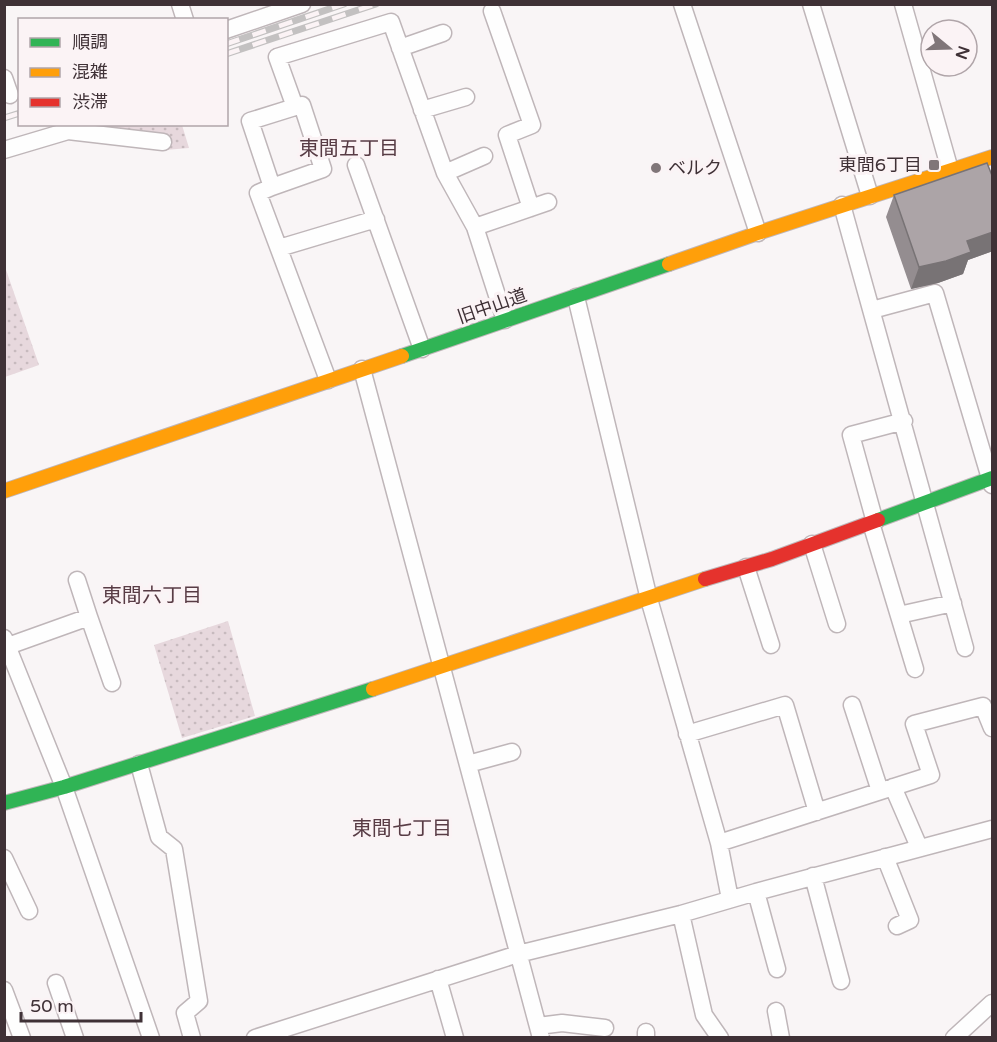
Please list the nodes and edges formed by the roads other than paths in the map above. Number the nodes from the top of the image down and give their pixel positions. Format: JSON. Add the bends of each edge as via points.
{"nodes":[{"id":1,"x":302,"y":4,"type":"edge"},
{"id":2,"x":682,"y":4,"type":"edge"},
{"id":3,"x":811,"y":4,"type":"edge"},
{"id":4,"x":903,"y":4,"type":"edge"},
{"id":5,"x":492,"y":11,"type":"dead end"},
{"id":6,"x":228,"y":29,"type":"edge"},
{"id":7,"x":443,"y":33,"type":"dead end"},
{"id":8,"x":400,"y":48,"type":"junction"},
{"id":9,"x":4,"y":78,"type":"edge"},
{"id":10,"x":11,"y":94,"type":"edge"},
{"id":11,"x":466,"y":97,"type":"dead end"},
{"id":12,"x":296,"y":107,"type":"junction"},
{"id":13,"x":422,"y":110,"type":"junction"},
{"id":14,"x":82,"y":126,"type":"edge"},
{"id":15,"x":68,"y":131,"type":"junction"},
{"id":16,"x":163,"y":142,"type":"dead end"},
{"id":17,"x":4,"y":150,"type":"edge"},
{"id":18,"x":484,"y":156,"type":"dead end"},
{"id":19,"x":993,"y":157,"type":"edge"},
{"id":20,"x":356,"y":165,"type":"dead end"},
{"id":21,"x":950,"y":170,"type":"junction"},
{"id":22,"x":444,"y":172,"type":"junction"},
{"id":23,"x":272,"y":187,"type":"junction"},
{"id":24,"x":870,"y":196,"type":"junction"},
{"id":25,"x":548,"y":202,"type":"dead end"},
{"id":26,"x":842,"y":206,"type":"junction"},
{"id":27,"x":531,"y":208,"type":"junction"},
{"id":28,"x":376,"y":219,"type":"junction"},
{"id":29,"x":475,"y":227,"type":"junction"},
{"id":30,"x":758,"y":232,"type":"junction"},
{"id":31,"x":279,"y":248,"type":"junction"},
{"id":32,"x":576,"y":297,"type":"junction"},
{"id":33,"x":872,"y":310,"type":"junction"},
{"id":34,"x":505,"y":320,"type":"junction"},
{"id":35,"x":423,"y":349,"type":"junction"},
{"id":36,"x":362,"y":369,"type":"junction"},
{"id":37,"x":328,"y":380,"type":"junction"},
{"id":38,"x":904,"y":421,"type":"junction"},
{"id":39,"x":992,"y":481,"type":"edge"},
{"id":40,"x":4,"y":491,"type":"edge"},
{"id":41,"x":926,"y":503,"type":"junction"},
{"id":42,"x":873,"y":523,"type":"junction"},
{"id":43,"x":813,"y":544,"type":"junction"},
{"id":44,"x":746,"y":567,"type":"junction"},
{"id":45,"x":77,"y":580,"type":"dead end"},
{"id":46,"x":649,"y":599,"type":"junction"},
{"id":47,"x":953,"y":603,"type":"junction"},
{"id":48,"x":899,"y":615,"type":"junction"},
{"id":49,"x":89,"y":617,"type":"junction"},
{"id":50,"x":837,"y":624,"type":"dead end"},
{"id":51,"x":6,"y":642,"type":"edge"},
{"id":52,"x":771,"y":645,"type":"dead end"},
{"id":53,"x":965,"y":648,"type":"dead end"},
{"id":54,"x":442,"y":667,"type":"junction"},
{"id":55,"x":915,"y":669,"type":"dead end"},
{"id":56,"x":112,"y":683,"type":"dead end"},
{"id":57,"x":852,"y":705,"type":"dead end"},
{"id":58,"x":993,"y":728,"type":"edge"},
{"id":59,"x":687,"y":734,"type":"junction"},
{"id":60,"x":512,"y":753,"type":"dead end"},
{"id":61,"x":139,"y":764,"type":"junction"},
{"id":62,"x":468,"y":764,"type":"junction"},
{"id":63,"x":64,"y":787,"type":"junction"},
{"id":64,"x":886,"y":789,"type":"junction"},
{"id":65,"x":4,"y":803,"type":"edge"},
{"id":66,"x":817,"y":812,"type":"junction"},
{"id":67,"x":993,"y":829,"type":"edge"},
{"id":68,"x":719,"y":843,"type":"junction"},
{"id":69,"x":919,"y":848,"type":"junction"},
{"id":70,"x":885,"y":857,"type":"junction"},
{"id":71,"x":4,"y":858,"type":"edge"},
{"id":72,"x":813,"y":876,"type":"junction"},
{"id":73,"x":756,"y":892,"type":"junction"},
{"id":74,"x":730,"y":899,"type":"junction"},
{"id":75,"x":29,"y":911,"type":"dead end"},
{"id":76,"x":681,"y":914,"type":"junction"},
{"id":77,"x":897,"y":926,"type":"dead end"},
{"id":78,"x":518,"y":954,"type":"junction"},
{"id":79,"x":777,"y":969,"type":"dead end"},
{"id":80,"x":438,"y":979,"type":"junction"},
{"id":81,"x":841,"y":981,"type":"dead end"},
{"id":82,"x":56,"y":983,"type":"dead end"},
{"id":83,"x":4,"y":990,"type":"edge"},
{"id":84,"x":993,"y":1003,"type":"edge"},
{"id":85,"x":776,"y":1011,"type":"dead end"},
{"id":86,"x":605,"y":1028,"type":"dead end"},
{"id":87,"x":540,"y":1032,"type":"edge"},
{"id":88,"x":22,"y":1038,"type":"edge"},
{"id":89,"x":75,"y":1038,"type":"edge"},
{"id":90,"x":151,"y":1038,"type":"edge"},
{"id":91,"x":192,"y":1038,"type":"edge"},
{"id":92,"x":255,"y":1038,"type":"edge"},
{"id":93,"x":455,"y":1038,"type":"edge"},
{"id":94,"x":720,"y":1038,"type":"edge"},
{"id":95,"x":781,"y":1038,"type":"edge"},
{"id":96,"x":954,"y":1038,"type":"edge"}],
"edges":[{"from":1,"to":6,"type":"street"},
{"from":2,"to":30,"type":"street"},
{"from":3,"to":24,"type":"street"},
{"from":4,"to":21,"type":"street"},
{"from":5,"to":27,"type":"street","via":[[532,125],[507,135]]},
{"from":7,"to":8,"type":"street"},
{"from":8,"to":12,"type":"street","via":[[390,21],[277,57]]},
{"from":8,"to":13,"type":"street"},
{"from":9,"to":10,"type":"street"},
{"from":11,"to":13,"type":"street"},
{"from":12,"to":23,"type":"street","via":[[250,122]]},
{"from":12,"to":23,"type":"street","via":[[302,105],[323,169]]},
{"from":13,"to":22,"type":"street"},
{"from":14,"to":15,"type":"street"},
{"from":15,"to":16,"type":"street"},
{"from":15,"to":17,"type":"street"},
{"from":18,"to":22,"type":"street"},
{"from":19,"to":21,"type":"main road","name":"旧中山道"},
{"from":20,"to":28,"type":"street"},
{"from":21,"to":24,"type":"main road","name":"旧中山道"},
{"from":22,"to":29,"type":"street"},
{"from":23,"to":31,"type":"street","via":[[258,193]]},
{"from":24,"to":26,"type":"main road","name":"旧中山道"},
{"from":25,"to":27,"type":"street"},
{"from":26,"to":30,"type":"main road","name":"旧中山道"},
{"from":26,"to":33,"type":"street"},
{"from":27,"to":29,"type":"street"},
{"from":28,"to":31,"type":"street"},
{"from":28,"to":35,"type":"street"},
{"from":29,"to":34,"type":"street"},
{"from":30,"to":32,"type":"main road","name":"旧中山道"},
{"from":31,"to":37,"type":"street"},
{"from":32,"to":34,"type":"main road","name":"旧中山道"},
{"from":32,"to":46,"type":"street"},
{"from":33,"to":38,"type":"street"},
{"from":33,"to":39,"type":"street","via":[[935,292]]},
{"from":34,"to":35,"type":"main road","name":"旧中山道"},
{"from":35,"to":36,"type":"main road","name":"旧中山道"},
{"from":36,"to":37,"type":"main road","name":"旧中山道"},
{"from":36,"to":54,"type":"street"},
{"from":37,"to":40,"type":"main road","name":"旧中山道"},
{"from":38,"to":41,"type":"street"},
{"from":38,"to":42,"type":"street","via":[[851,435]]},
{"from":39,"to":41,"type":"main road"},
{"from":41,"to":42,"type":"main road"},
{"from":41,"to":47,"type":"street"},
{"from":42,"to":43,"type":"main road"},
{"from":42,"to":48,"type":"street"},
{"from":43,"to":44,"type":"main road"},
{"from":43,"to":50,"type":"street"},
{"from":44,"to":46,"type":"main road"},
{"from":44,"to":52,"type":"street"},
{"from":45,"to":49,"type":"street"},
{"from":46,"to":54,"type":"main road"},
{"from":46,"to":59,"type":"street"},
{"from":47,"to":48,"type":"street"},
{"from":47,"to":53,"type":"street"},
{"from":48,"to":55,"type":"street"},
{"from":49,"to":51,"type":"street"},
{"from":49,"to":56,"type":"street"},
{"from":51,"to":63,"type":"street"},
{"from":54,"to":61,"type":"main road"},
{"from":54,"to":62,"type":"street"},
{"from":57,"to":64,"type":"street"},
{"from":58,"to":64,"type":"street","via":[[983,706],[914,724],[931,775]]},
{"from":59,"to":66,"type":"street","via":[[785,705]]},
{"from":59,"to":68,"type":"street"},
{"from":60,"to":62,"type":"street"},
{"from":61,"to":63,"type":"main road"},
{"from":61,"to":91,"type":"street","via":[[159,837],[174,849],[199,1001],[185,1013]]},
{"from":62,"to":78,"type":"street"},
{"from":63,"to":65,"type":"main road"},
{"from":63,"to":90,"type":"street"},
{"from":64,"to":66,"type":"street"},
{"from":64,"to":69,"type":"street"},
{"from":66,"to":68,"type":"street"},
{"from":67,"to":69,"type":"street"},
{"from":68,"to":74,"type":"street"},
{"from":69,"to":70,"type":"street"},
{"from":70,"to":72,"type":"street"},
{"from":70,"to":77,"type":"street","via":[[910,920]]},
{"from":71,"to":75,"type":"street"},
{"from":72,"to":73,"type":"street"},
{"from":72,"to":81,"type":"street"},
{"from":73,"to":74,"type":"street"},
{"from":73,"to":79,"type":"street"},
{"from":74,"to":76,"type":"street"},
{"from":76,"to":78,"type":"street"},
{"from":76,"to":94,"type":"street","via":[[704,1015]]},
{"from":78,"to":80,"type":"street"},
{"from":78,"to":87,"type":"street"},
{"from":80,"to":92,"type":"street"},
{"from":80,"to":93,"type":"street"},
{"from":82,"to":89,"type":"street"},
{"from":83,"to":88,"type":"street"},
{"from":84,"to":96,"type":"street"},
{"from":85,"to":95,"type":"street"},
{"from":86,"to":87,"type":"street","via":[[562,1023]]}]}
